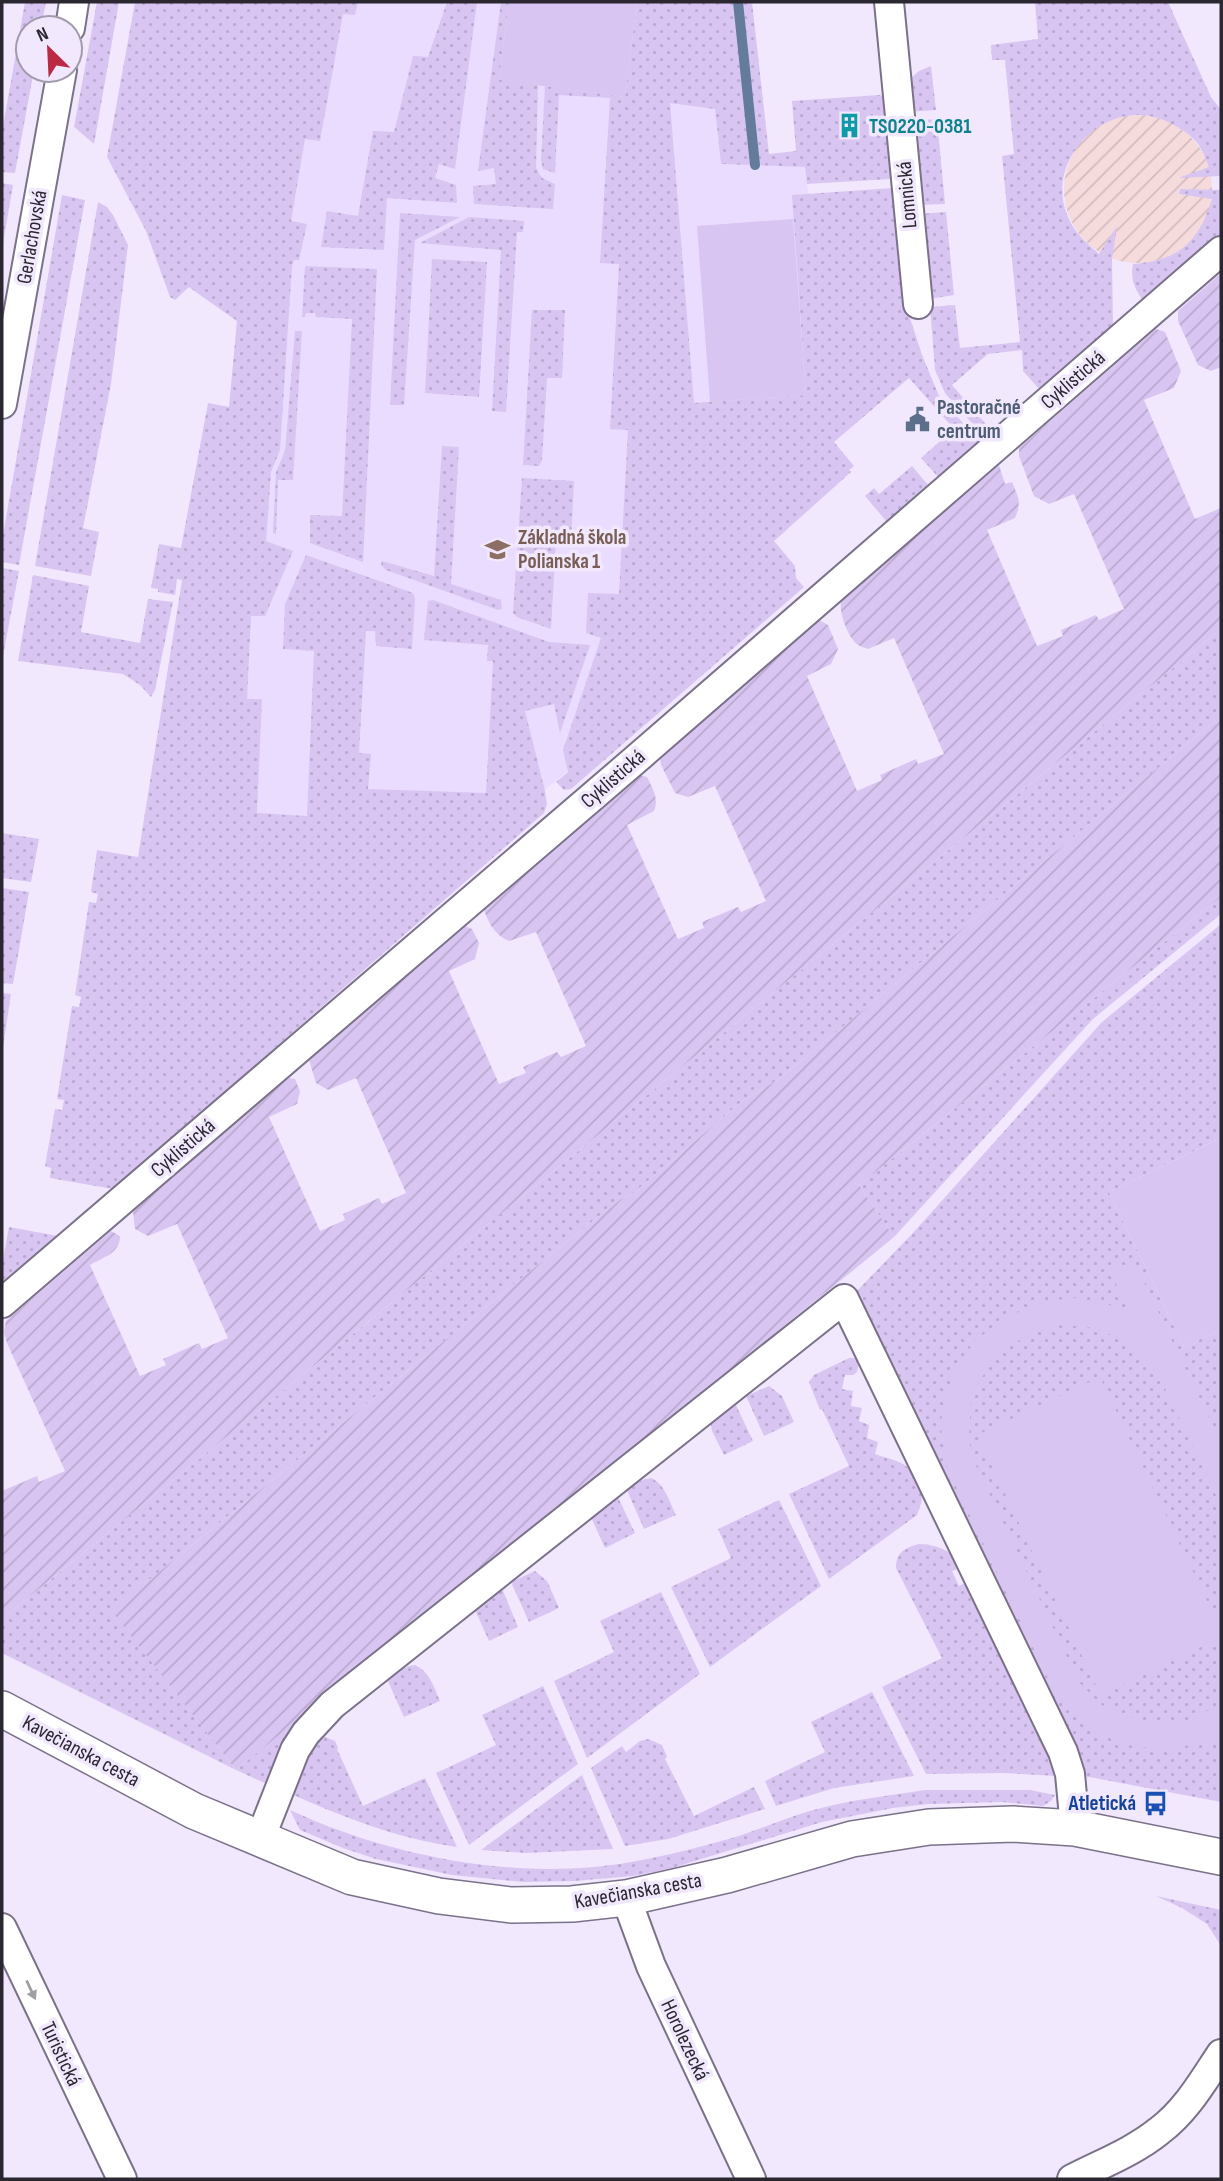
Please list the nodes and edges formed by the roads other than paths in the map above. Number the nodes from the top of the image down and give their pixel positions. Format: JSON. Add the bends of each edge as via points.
{"nodes":[{"id":1,"x":889,"y":2,"type":"edge"},
{"id":2,"x":59,"y":84,"type":"edge"},
{"id":3,"x":1221,"y":251,"type":"edge"},
{"id":4,"x":918,"y":304,"type":"dead end"},
{"id":5,"x":2,"y":404,"type":"edge"},
{"id":6,"x":2,"y":1303,"type":"edge"},
{"id":7,"x":2,"y":1709,"type":"edge"},
{"id":8,"x":1075,"y":1828,"type":"junction"},
{"id":9,"x":260,"y":1839,"type":"junction"},
{"id":10,"x":1221,"y":1857,"type":"edge"},
{"id":11,"x":626,"y":1898,"type":"junction"},
{"id":12,"x":2,"y":1928,"type":"edge"},
{"id":13,"x":1221,"y":2054,"type":"edge"},
{"id":14,"x":122,"y":2179,"type":"edge"},
{"id":15,"x":751,"y":2179,"type":"edge"},
{"id":16,"x":1072,"y":2179,"type":"edge"}],
"edges":[{"from":1,"to":4,"type":"street","name":"Lomnická"},
{"from":2,"to":5,"type":"street","name":"Gerlachovská"},
{"from":3,"to":6,"type":"street","name":"Cyklistická"},
{"from":7,"to":9,"type":"street","name":"Kavečianska cesta","via":[[194,1811]]},
{"from":8,"to":9,"type":"street","via":[[1063,1752],[844,1299],[332,1705],[295,1751]]},
{"from":8,"to":10,"type":"street","name":"Kavečianska cesta"},
{"from":8,"to":11,"type":"street","name":"Kavečianska cesta","via":[[1013,1824],[916,1829],[852,1839]]},
{"from":9,"to":11,"type":"street","name":"Kavečianska cesta","via":[[352,1877],[439,1896],[511,1905]]},
{"from":11,"to":15,"type":"street","name":"Horolezecká","via":[[651,1966]]},
{"from":12,"to":14,"type":"street","name":"Turistická","one_way":true},
{"from":13,"to":16,"type":"street","via":[[1189,2101],[1160,2131]]}]}
